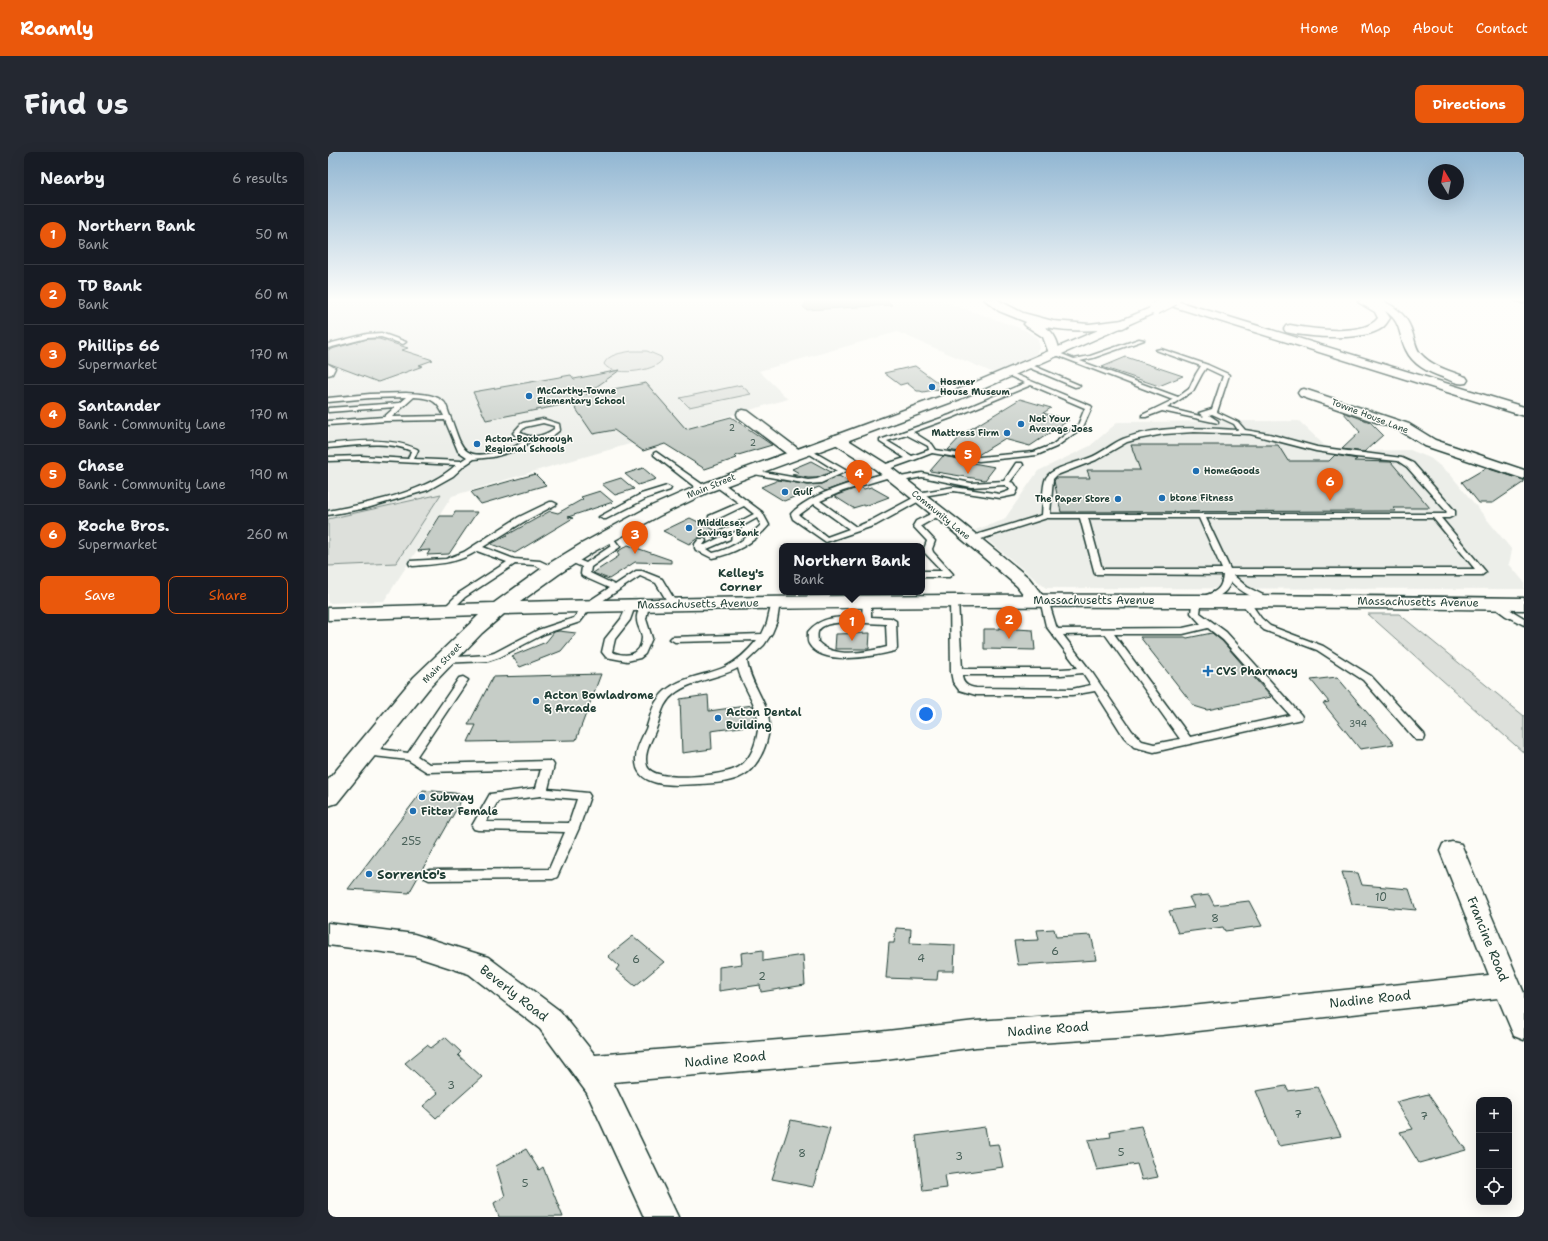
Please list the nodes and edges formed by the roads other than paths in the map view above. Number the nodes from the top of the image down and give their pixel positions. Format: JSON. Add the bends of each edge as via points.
{"nodes":[{"id":1,"x":1053,"y":349,"type":"edge"},
{"id":2,"x":1065,"y":349,"type":"edge"},
{"id":3,"x":1115,"y":349,"type":"edge"},
{"id":4,"x":1309,"y":349,"type":"edge"},
{"id":5,"x":1342,"y":349,"type":"edge"},
{"id":6,"x":1411,"y":349,"type":"edge"},
{"id":7,"x":1159,"y":350,"type":"dead end"},
{"id":8,"x":1054,"y":353,"type":"junction"},
{"id":9,"x":1076,"y":360,"type":"junction"},
{"id":10,"x":1027,"y":365,"type":"junction"},
{"id":11,"x":328,"y":366,"type":"edge"},
{"id":12,"x":1206,"y":366,"type":"junction"},
{"id":13,"x":328,"y":373,"type":"edge"},
{"id":14,"x":1007,"y":373,"type":"junction"},
{"id":15,"x":1030,"y":383,"type":"junction"},
{"id":16,"x":1077,"y":386,"type":"dead end"},
{"id":17,"x":1304,"y":393,"type":"dead end"},
{"id":18,"x":412,"y":396,"type":"junction"},
{"id":19,"x":1177,"y":399,"type":"junction"},
{"id":20,"x":328,"y":400,"type":"edge"},
{"id":21,"x":1524,"y":404,"type":"edge"},
{"id":22,"x":402,"y":405,"type":"junction"},
{"id":23,"x":1161,"y":409,"type":"junction"},
{"id":24,"x":328,"y":410,"type":"edge"},
{"id":25,"x":1212,"y":412,"type":"junction"},
{"id":26,"x":1524,"y":412,"type":"edge"},
{"id":27,"x":743,"y":414,"type":"dead end"},
{"id":28,"x":1144,"y":416,"type":"dead end"},
{"id":29,"x":448,"y":418,"type":"junction"},
{"id":30,"x":386,"y":419,"type":"junction"},
{"id":31,"x":328,"y":423,"type":"edge"},
{"id":32,"x":907,"y":432,"type":"junction"},
{"id":33,"x":1243,"y":432,"type":"junction"},
{"id":34,"x":528,"y":438,"type":"junction"},
{"id":35,"x":837,"y":439,"type":"junction"},
{"id":36,"x":328,"y":446,"type":"edge"},
{"id":37,"x":932,"y":451,"type":"junction"},
{"id":38,"x":801,"y":452,"type":"junction"},
{"id":39,"x":656,"y":454,"type":"dead end"},
{"id":40,"x":472,"y":457,"type":"junction"},
{"id":41,"x":328,"y":459,"type":"edge"},
{"id":42,"x":912,"y":459,"type":"junction"},
{"id":43,"x":410,"y":461,"type":"junction"},
{"id":44,"x":462,"y":463,"type":"junction"},
{"id":45,"x":1019,"y":466,"type":"dead end"},
{"id":46,"x":748,"y":471,"type":"junction"},
{"id":47,"x":891,"y":474,"type":"junction"},
{"id":48,"x":1524,"y":475,"type":"edge"},
{"id":49,"x":928,"y":476,"type":"junction"},
{"id":50,"x":962,"y":479,"type":"dead end"},
{"id":51,"x":974,"y":482,"type":"dead end"},
{"id":52,"x":1006,"y":483,"type":"junction"},
{"id":53,"x":989,"y":484,"type":"junction"},
{"id":54,"x":710,"y":486,"type":"junction"},
{"id":55,"x":656,"y":491,"type":"junction"},
{"id":56,"x":670,"y":495,"type":"junction"},
{"id":57,"x":918,"y":496,"type":"junction"},
{"id":58,"x":815,"y":502,"type":"junction"},
{"id":59,"x":745,"y":503,"type":"junction"},
{"id":60,"x":553,"y":504,"type":"dead end"},
{"id":61,"x":328,"y":513,"type":"edge"},
{"id":62,"x":940,"y":513,"type":"junction"},
{"id":63,"x":759,"y":514,"type":"junction"},
{"id":64,"x":1201,"y":515,"type":"junction"},
{"id":65,"x":1046,"y":516,"type":"junction"},
{"id":66,"x":1083,"y":516,"type":"junction"},
{"id":67,"x":1435,"y":516,"type":"junction"},
{"id":68,"x":712,"y":518,"type":"dead end"},
{"id":69,"x":605,"y":527,"type":"junction"},
{"id":70,"x":854,"y":530,"type":"junction"},
{"id":71,"x":726,"y":532,"type":"junction"},
{"id":72,"x":714,"y":535,"type":"dead end"},
{"id":73,"x":972,"y":539,"type":"junction"},
{"id":74,"x":476,"y":548,"type":"junction"},
{"id":75,"x":568,"y":559,"type":"junction"},
{"id":76,"x":513,"y":561,"type":"junction"},
{"id":77,"x":413,"y":563,"type":"dead end"},
{"id":78,"x":587,"y":566,"type":"junction"},
{"id":79,"x":552,"y":570,"type":"junction"},
{"id":80,"x":1227,"y":572,"type":"junction"},
{"id":81,"x":925,"y":574,"type":"edge"},
{"id":82,"x":616,"y":588,"type":"junction"},
{"id":83,"x":1205,"y":599,"type":"junction"},
{"id":84,"x":1041,"y":600,"type":"junction"},
{"id":85,"x":1244,"y":600,"type":"junction"},
{"id":86,"x":1272,"y":600,"type":"junction"},
{"id":87,"x":954,"y":601,"type":"junction"},
{"id":88,"x":776,"y":602,"type":"junction"},
{"id":89,"x":1494,"y":603,"type":"junction"},
{"id":90,"x":673,"y":604,"type":"junction"},
{"id":91,"x":860,"y":604,"type":"edge"},
{"id":92,"x":1524,"y":604,"type":"edge"},
{"id":93,"x":638,"y":605,"type":"junction"},
{"id":94,"x":586,"y":607,"type":"junction"},
{"id":95,"x":497,"y":609,"type":"junction"},
{"id":96,"x":446,"y":611,"type":"junction"},
{"id":97,"x":328,"y":614,"type":"edge"},
{"id":98,"x":1524,"y":622,"type":"edge"},
{"id":99,"x":1209,"y":624,"type":"junction"},
{"id":100,"x":1056,"y":632,"type":"junction"},
{"id":101,"x":1108,"y":632,"type":"junction"},
{"id":102,"x":764,"y":637,"type":"junction"},
{"id":103,"x":675,"y":639,"type":"dead end"},
{"id":104,"x":443,"y":661,"type":"junction"},
{"id":105,"x":742,"y":661,"type":"junction"},
{"id":106,"x":1085,"y":670,"type":"junction"},
{"id":107,"x":956,"y":672,"type":"junction"},
{"id":108,"x":463,"y":680,"type":"dead end"},
{"id":109,"x":1097,"y":687,"type":"junction"},
{"id":110,"x":1420,"y":737,"type":"dead end"},
{"id":111,"x":1187,"y":741,"type":"junction"},
{"id":112,"x":365,"y":752,"type":"junction"},
{"id":113,"x":411,"y":757,"type":"junction"},
{"id":114,"x":541,"y":792,"type":"junction"},
{"id":115,"x":328,"y":797,"type":"edge"},
{"id":116,"x":573,"y":828,"type":"junction"},
{"id":117,"x":1452,"y":850,"type":"dead end"},
{"id":118,"x":429,"y":875,"type":"dead end"},
{"id":119,"x":328,"y":934,"type":"edge"},
{"id":120,"x":1507,"y":985,"type":"junction"},
{"id":121,"x":1524,"y":1027,"type":"edge"},
{"id":122,"x":588,"y":1070,"type":"junction"},
{"id":123,"x":661,"y":1217,"type":"edge"}],
"edges":[{"from":1,"to":8,"type":"main road"},
{"from":2,"to":8,"type":"main road","name":"Main Street"},
{"from":3,"to":9,"type":"lane"},
{"from":4,"to":26,"type":"main road"},
{"from":5,"to":21,"type":"main road"},
{"from":6,"to":21,"type":"main road","via":[[1423,362],[1440,372]]},
{"from":7,"to":12,"type":"lane"},
{"from":8,"to":9,"type":"lane"},
{"from":8,"to":10,"type":"main road","name":"Main Street"},
{"from":9,"to":19,"type":"lane"},
{"from":10,"to":14,"type":"main road","name":"Main Street"},
{"from":10,"to":16,"type":"lane"},
{"from":11,"to":13,"type":"lane","via":[[332,368]]},
{"from":12,"to":19,"type":"lane","via":[[1200,371],[1191,391]]},
{"from":12,"to":25,"type":"lane","via":[[1223,372],[1226,376]]},
{"from":14,"to":15,"type":"lane"},
{"from":14,"to":35,"type":"main road","name":"Main Street","via":[[934,404]]},
{"from":15,"to":32,"type":"lane"},
{"from":15,"to":37,"type":"lane","via":[[1089,407],[1081,426],[1060,442],[1026,456],[983,459]]},
{"from":17,"to":48,"type":"street","name":"Towne House Lane","via":[[1404,427],[1430,443]]},
{"from":18,"to":20,"type":"lane","via":[[386,395]]},
{"from":18,"to":22,"type":"lane"},
{"from":18,"to":29,"type":"lane","via":[[440,401]]},
{"from":19,"to":23,"type":"lane"},
{"from":22,"to":24,"type":"lane"},
{"from":22,"to":30,"type":"lane"},
{"from":23,"to":25,"type":"lane","via":[[1216,422],[1202,413]]},
{"from":23,"to":28,"type":"lane"},
{"from":25,"to":33,"type":"lane","via":[[1236,422]]},
{"from":27,"to":38,"type":"street"},
{"from":29,"to":30,"type":"lane"},
{"from":29,"to":40,"type":"lane","via":[[461,451]]},
{"from":30,"to":31,"type":"lane"},
{"from":32,"to":37,"type":"lane","via":[[930,445]]},
{"from":32,"to":42,"type":"lane","via":[[882,441]]},
{"from":33,"to":65,"type":"lane","via":[[1176,431],[1147,434],[1129,440],[1094,459],[1051,475]]},
{"from":33,"to":67,"type":"lane","via":[[1269,436],[1323,451],[1400,459],[1410,465],[1452,513]]},
{"from":34,"to":34,"type":"lane","via":[[549,435],[558,427],[554,423],[543,421],[523,425],[516,431],[519,436]]},
{"from":34,"to":40,"type":"lane","via":[[515,449]]},
{"from":35,"to":38,"type":"main road","name":"Main Street"},
{"from":35,"to":47,"type":"street","name":"Community Lane"},
{"from":36,"to":43,"type":"lane","via":[[409,446],[415,450]]},
{"from":37,"to":42,"type":"lane"},
{"from":38,"to":46,"type":"main road","name":"Main Street"},
{"from":38,"to":46,"type":"lane","via":[[843,471],[818,481],[808,482]]},
{"from":39,"to":54,"type":"lane"},
{"from":40,"to":44,"type":"lane"},
{"from":41,"to":43,"type":"lane","via":[[350,457]]},
{"from":42,"to":47,"type":"lane"},
{"from":43,"to":44,"type":"lane"},
{"from":44,"to":61,"type":"lane","via":[[450,474],[425,488],[364,506]]},
{"from":45,"to":52,"type":"lane"},
{"from":46,"to":54,"type":"main road","name":"Main Street"},
{"from":47,"to":49,"type":"lane"},
{"from":47,"to":57,"type":"street","name":"Community Lane"},
{"from":47,"to":58,"type":"lane","via":[[837,491]]},
{"from":49,"to":50,"type":"lane"},
{"from":49,"to":53,"type":"lane","via":[[971,485]]},
{"from":51,"to":53,"type":"lane"},
{"from":52,"to":53,"type":"lane"},
{"from":52,"to":57,"type":"lane","via":[[1014,490],[1010,495],[954,489]]},
{"from":54,"to":56,"type":"main road","name":"Main Street"},
{"from":54,"to":59,"type":"lane"},
{"from":55,"to":56,"type":"lane"},
{"from":55,"to":56,"type":"lane"},
{"from":55,"to":69,"type":"lane"},
{"from":56,"to":69,"type":"main road","name":"Main Street"},
{"from":57,"to":62,"type":"street","name":"Community Lane"},
{"from":57,"to":70,"type":"lane","via":[[873,523]]},
{"from":58,"to":70,"type":"lane"},
{"from":58,"to":70,"type":"lane","via":[[800,508],[794,514],[826,540]]},
{"from":59,"to":63,"type":"lane"},
{"from":59,"to":68,"type":"lane"},
{"from":60,"to":74,"type":"lane","via":[[522,519]]},
{"from":62,"to":73,"type":"street","name":"Community Lane"},
{"from":62,"to":81,"type":"lane","via":[[917,526],[932,542],[928,549],[929,553],[949,574]]},
{"from":63,"to":71,"type":"lane"},
{"from":63,"to":71,"type":"lane","via":[[765,525],[751,540],[727,553],[712,556],[701,545],[707,547],[727,537]]},
{"from":64,"to":66,"type":"lane"},
{"from":64,"to":67,"type":"lane"},
{"from":64,"to":80,"type":"lane"},
{"from":65,"to":66,"type":"lane"},
{"from":65,"to":73,"type":"lane"},
{"from":66,"to":80,"type":"lane","via":[[1098,572]]},
{"from":67,"to":80,"type":"lane","via":[[1482,572]]},
{"from":69,"to":75,"type":"main road","name":"Main Street"},
{"from":69,"to":78,"type":"lane","via":[[616,547]]},
{"from":71,"to":72,"type":"lane"},
{"from":73,"to":84,"type":"street","name":"Community Lane"},
{"from":74,"to":76,"type":"lane"},
{"from":74,"to":77,"type":"lane","via":[[448,561]]},
{"from":75,"to":78,"type":"lane"},
{"from":75,"to":79,"type":"main road","name":"Main Street"},
{"from":76,"to":79,"type":"lane","via":[[537,563]]},
{"from":76,"to":96,"type":"lane","via":[[462,595]]},
{"from":78,"to":82,"type":"lane","via":[[586,574]]},
{"from":79,"to":95,"type":"main road","name":"Main Street"},
{"from":80,"to":83,"type":"lane","via":[[1227,583],[1223,590]]},
{"from":80,"to":86,"type":"lane","via":[[1247,592]]},
{"from":82,"to":90,"type":"lane","via":[[639,573],[660,581]]},
{"from":82,"to":94,"type":"lane"},
{"from":83,"to":84,"type":"main road","name":"Massachusetts Avenue"},
{"from":83,"to":85,"type":"main road","name":"Massachusetts Avenue"},
{"from":83,"to":99,"type":"lane","via":[[1196,604],[1195,610],[1200,618]]},
{"from":84,"to":87,"type":"main road","name":"Massachusetts Avenue"},
{"from":84,"to":100,"type":"lane","via":[[1050,624]]},
{"from":85,"to":86,"type":"main road","name":"Massachusetts Avenue"},
{"from":85,"to":110,"type":"lane","via":[[1267,628],[1320,648],[1367,678]]},
{"from":86,"to":89,"type":"main road","name":"Massachusetts Avenue"},
{"from":87,"to":91,"type":"main road","name":"Massachusetts Avenue"},
{"from":87,"to":107,"type":"lane"},
{"from":88,"to":90,"type":"main road","name":"Massachusetts Avenue"},
{"from":88,"to":91,"type":"main road","name":"Massachusetts Avenue"},
{"from":88,"to":102,"type":"lane","via":[[771,625]]},
{"from":89,"to":92,"type":"main road","name":"Massachusetts Avenue"},
{"from":89,"to":98,"type":"lane"},
{"from":90,"to":93,"type":"main road","name":"Massachusetts Avenue"},
{"from":91,"to":91,"type":"lane","via":[[891,621],[892,649],[846,655],[821,651],[813,643],[813,632],[820,625],[840,620]]},
{"from":93,"to":93,"type":"lane","via":[[612,636],[608,645],[609,655],[620,658],[633,657],[643,650],[647,638]]},
{"from":93,"to":94,"type":"main road","name":"Massachusetts Avenue"},
{"from":94,"to":95,"type":"main road","name":"Massachusetts Avenue"},
{"from":94,"to":104,"type":"lane","via":[[577,620],[536,634],[497,655],[484,659]]},
{"from":95,"to":96,"type":"main road","name":"Massachusetts Avenue"},
{"from":95,"to":104,"type":"main road","name":"Main Street"},
{"from":96,"to":97,"type":"main road","name":"Massachusetts Avenue"},
{"from":99,"to":101,"type":"lane","via":[[1187,631]]},
{"from":99,"to":111,"type":"lane","via":[[1220,632],[1296,718]]},
{"from":100,"to":101,"type":"lane"},
{"from":100,"to":106,"type":"lane"},
{"from":101,"to":111,"type":"lane"},
{"from":102,"to":103,"type":"lane"},
{"from":102,"to":105,"type":"lane"},
{"from":104,"to":112,"type":"main road","name":"Main Street","via":[[422,682]]},
{"from":105,"to":105,"type":"lane","via":[[683,685],[665,697],[657,710],[642,754],[643,767],[649,775],[659,780],[673,781],[718,778],[735,774],[748,765],[762,740],[764,724],[760,706],[746,681]]},
{"from":106,"to":107,"type":"lane"},
{"from":106,"to":109,"type":"lane"},
{"from":107,"to":109,"type":"lane","via":[[959,685],[974,692],[1072,692]]},
{"from":108,"to":113,"type":"lane"},
{"from":109,"to":111,"type":"lane","via":[[1128,734],[1138,744],[1154,748]]},
{"from":112,"to":113,"type":"lane"},
{"from":112,"to":115,"type":"main road","name":"Main Street"},
{"from":113,"to":114,"type":"lane","via":[[427,768],[548,765]]},
{"from":114,"to":116,"type":"lane","via":[[584,796]]},
{"from":114,"to":116,"type":"lane","via":[[494,798],[478,826]]},
{"from":116,"to":118,"type":"lane","via":[[553,874]]},
{"from":117,"to":120,"type":"street","name":"Francine Road"},
{"from":119,"to":122,"type":"street","name":"Beverly Road","via":[[414,945],[478,965],[550,1020]]},
{"from":120,"to":121,"type":"street","name":"Francine Road"},
{"from":120,"to":122,"type":"street","name":"Nadine Road","via":[[1162,1022],[976,1034],[878,1046]]},
{"from":122,"to":123,"type":"street","name":"Beverly Road","via":[[598,1083]]}]}
